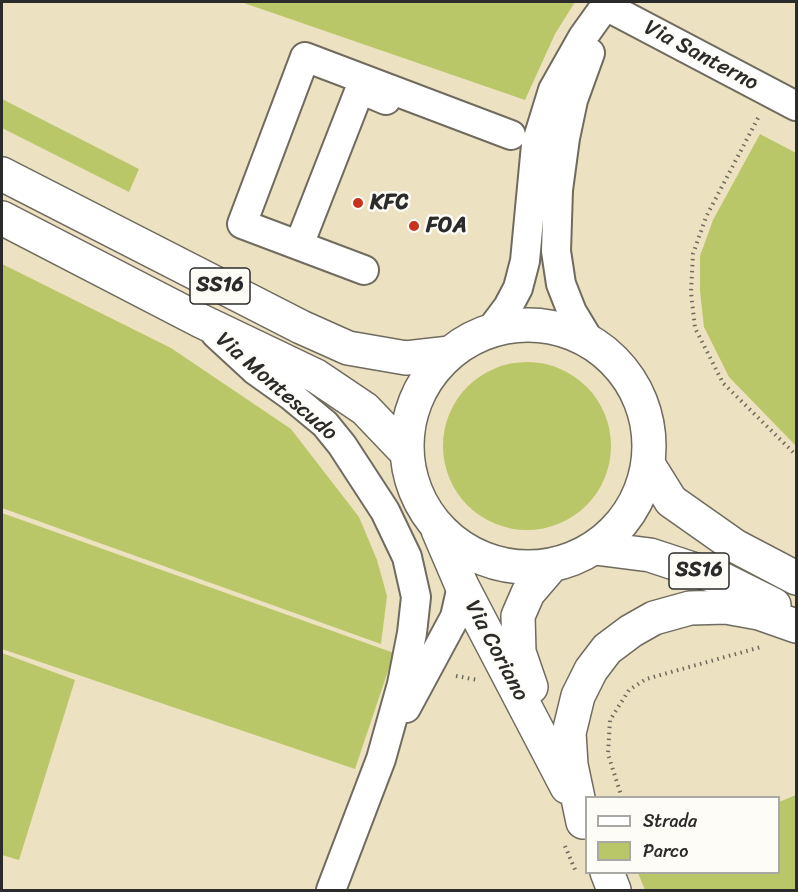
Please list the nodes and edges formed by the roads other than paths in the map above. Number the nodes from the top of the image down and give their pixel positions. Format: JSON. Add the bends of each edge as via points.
{"nodes":[{"id":1,"x":607,"y":4,"type":"edge"},
{"id":2,"x":433,"y":106,"type":"junction"},
{"id":3,"x":796,"y":106,"type":"edge"},
{"id":4,"x":511,"y":135,"type":"dead end"},
{"id":5,"x":2,"y":174,"type":"edge"},
{"id":6,"x":2,"y":218,"type":"edge"},
{"id":7,"x":298,"y":245,"type":"junction"},
{"id":8,"x":364,"y":270,"type":"dead end"},
{"id":9,"x":201,"y":321,"type":"junction"},
{"id":10,"x":490,"y":331,"type":"junction"},
{"id":11,"x":590,"y":342,"type":"junction"},
{"id":12,"x":450,"y":353,"type":"junction"},
{"id":13,"x":406,"y":453,"type":"junction"},
{"id":14,"x":648,"y":464,"type":"junction"},
{"id":15,"x":436,"y":525,"type":"junction"},
{"id":16,"x":595,"y":548,"type":"junction"},
{"id":17,"x":552,"y":565,"type":"junction"},
{"id":18,"x":796,"y":578,"type":"edge"},
{"id":19,"x":462,"y":585,"type":"junction"},
{"id":20,"x":796,"y":617,"type":"edge"},
{"id":21,"x":796,"y":626,"type":"edge"},
{"id":22,"x":381,"y":759,"type":"junction"},
{"id":23,"x":561,"y":774,"type":"junction"},
{"id":24,"x":585,"y":826,"type":"edge"},
{"id":25,"x":606,"y":874,"type":"edge"},
{"id":26,"x":332,"y":891,"type":"edge"},
{"id":27,"x":614,"y":891,"type":"edge"}],
"edges":[{"from":1,"to":3,"type":"street","name":"Via Santerno"},
{"from":1,"to":10,"type":"street","via":[[553,90],[536,145],[525,261],[518,288]]},
{"from":1,"to":11,"type":"street","via":[[573,100],[558,190],[556,251],[561,284]]},
{"from":2,"to":4,"type":"street"},
{"from":2,"to":7,"type":"street","via":[[417,111],[360,89]]},
{"from":2,"to":7,"type":"street","via":[[305,57],[242,224]]},
{"from":5,"to":12,"type":"main road","number":"SS16","via":[[348,348],[406,358]]},
{"from":6,"to":9,"type":"main road","number":"SS16"},
{"from":7,"to":8,"type":"street"},
{"from":9,"to":13,"type":"main road","number":"SS16","via":[[316,376],[365,409]]},
{"from":9,"to":22,"type":"street","name":"Via Montescudo","via":[[255,370],[325,424],[385,511],[407,557],[416,597],[412,633]]},
{"from":10,"to":11,"type":"main road","number":"SS16","via":[[515,325],[541,326],[567,331]]},
{"from":10,"to":12,"type":"main road","number":"SS16"},
{"from":11,"to":14,"type":"main road","number":"SS16","via":[[609,356],[637,394],[649,440]]},
{"from":12,"to":13,"type":"main road","number":"SS16","via":[[421,387],[412,408]]},
{"from":13,"to":15,"type":"main road","number":"SS16","via":[[411,479]]},
{"from":14,"to":16,"type":"main road","number":"SS16","via":[[631,512]]},
{"from":14,"to":18,"type":"main road","number":"SS16","via":[[671,501],[735,546]]},
{"from":15,"to":17,"type":"main road","number":"SS16","via":[[454,543],[485,559],[526,568]]},
{"from":15,"to":19,"type":"main road","name":"Via Coriano"},
{"from":16,"to":17,"type":"main road","number":"SS16"},
{"from":16,"to":20,"type":"main road","number":"SS16","via":[[650,555],[720,578]]},
{"from":17,"to":23,"type":"main road","name":"Via Coriano","via":[[528,592],[518,616],[519,652]]},
{"from":19,"to":22,"type":"street","name":"Via Montescudo","via":[[446,638]]},
{"from":19,"to":23,"type":"main road","name":"Via Coriano"},
{"from":21,"to":24,"type":"main road","name":"Via Coriano","via":[[726,607],[690,608],[654,618],[606,649],[578,696],[569,733],[571,765]]},
{"from":22,"to":26,"type":"street","name":"Via Montescudo"},
{"from":23,"to":24,"type":"main road","name":"Via Coriano"},
{"from":25,"to":27,"type":"main road"}]}
